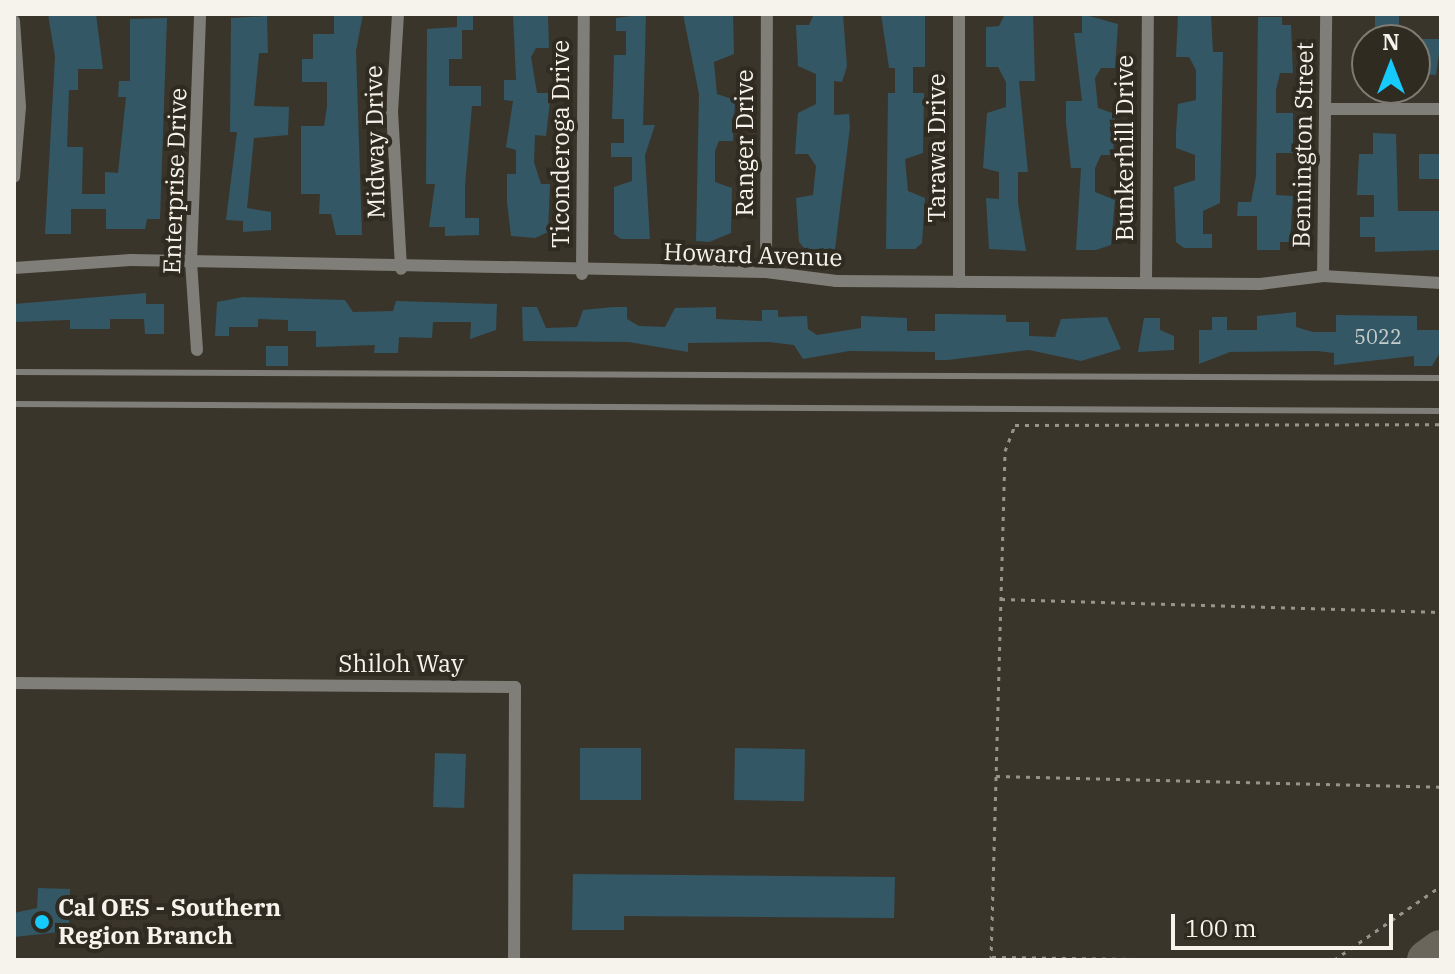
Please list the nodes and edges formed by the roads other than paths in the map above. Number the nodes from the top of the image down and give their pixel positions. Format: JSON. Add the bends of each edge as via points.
{"nodes":[{"id":1,"x":200,"y":14,"type":"edge"},
{"id":2,"x":398,"y":14,"type":"edge"},
{"id":3,"x":584,"y":14,"type":"edge"},
{"id":4,"x":767,"y":14,"type":"edge"},
{"id":5,"x":959,"y":14,"type":"edge"},
{"id":6,"x":1148,"y":14,"type":"edge"},
{"id":7,"x":1326,"y":14,"type":"edge"},
{"id":8,"x":14,"y":21,"type":"edge"},
{"id":9,"x":1326,"y":109,"type":"junction"},
{"id":10,"x":1441,"y":109,"type":"edge"},
{"id":11,"x":14,"y":177,"type":"edge"},
{"id":12,"x":191,"y":262,"type":"junction"},
{"id":13,"x":14,"y":268,"type":"edge"},
{"id":14,"x":401,"y":269,"type":"junction"},
{"id":15,"x":766,"y":272,"type":"junction"},
{"id":16,"x":582,"y":274,"type":"junction"},
{"id":17,"x":1323,"y":276,"type":"junction"},
{"id":18,"x":959,"y":282,"type":"junction"},
{"id":19,"x":1146,"y":283,"type":"junction"},
{"id":20,"x":1441,"y":283,"type":"edge"},
{"id":21,"x":197,"y":350,"type":"dead end"},
{"id":22,"x":14,"y":372,"type":"edge"},
{"id":23,"x":1441,"y":378,"type":"edge"},
{"id":24,"x":14,"y":404,"type":"edge"},
{"id":25,"x":1441,"y":411,"type":"edge"},
{"id":26,"x":14,"y":683,"type":"edge"},
{"id":27,"x":514,"y":960,"type":"edge"}],
"edges":[{"from":1,"to":12,"type":"street","name":"Enterprise Drive"},
{"from":2,"to":14,"type":"street","name":"Midway Drive","via":[[392,111]]},
{"from":3,"to":16,"type":"street","name":"Ticonderoga Drive"},
{"from":4,"to":15,"type":"street","name":"Ranger Drive"},
{"from":5,"to":18,"type":"street","name":"Tarawa Drive"},
{"from":6,"to":19,"type":"street","name":"Bunkerhill Drive"},
{"from":7,"to":9,"type":"street","name":"Bennington Street"},
{"from":8,"to":11,"type":"street","via":[[20,107]]},
{"from":9,"to":10,"type":"street"},
{"from":9,"to":17,"type":"street","name":"Bennington Street"},
{"from":12,"to":13,"type":"street","name":"Howard Avenue"},
{"from":12,"to":14,"type":"street","name":"Howard Avenue"},
{"from":12,"to":21,"type":"street","name":"Enterprise Drive"},
{"from":14,"to":16,"type":"street","name":"Howard Avenue"},
{"from":15,"to":16,"type":"street","name":"Howard Avenue"},
{"from":15,"to":18,"type":"street","name":"Howard Avenue"},
{"from":17,"to":19,"type":"street","name":"Howard Avenue","via":[[1260,284]]},
{"from":17,"to":20,"type":"street","name":"Howard Avenue"},
{"from":18,"to":19,"type":"street","name":"Howard Avenue"},
{"from":22,"to":23,"type":"lane"},
{"from":24,"to":25,"type":"lane"},
{"from":26,"to":27,"type":"street","name":"Shiloh Way","via":[[515,687]]}]}
